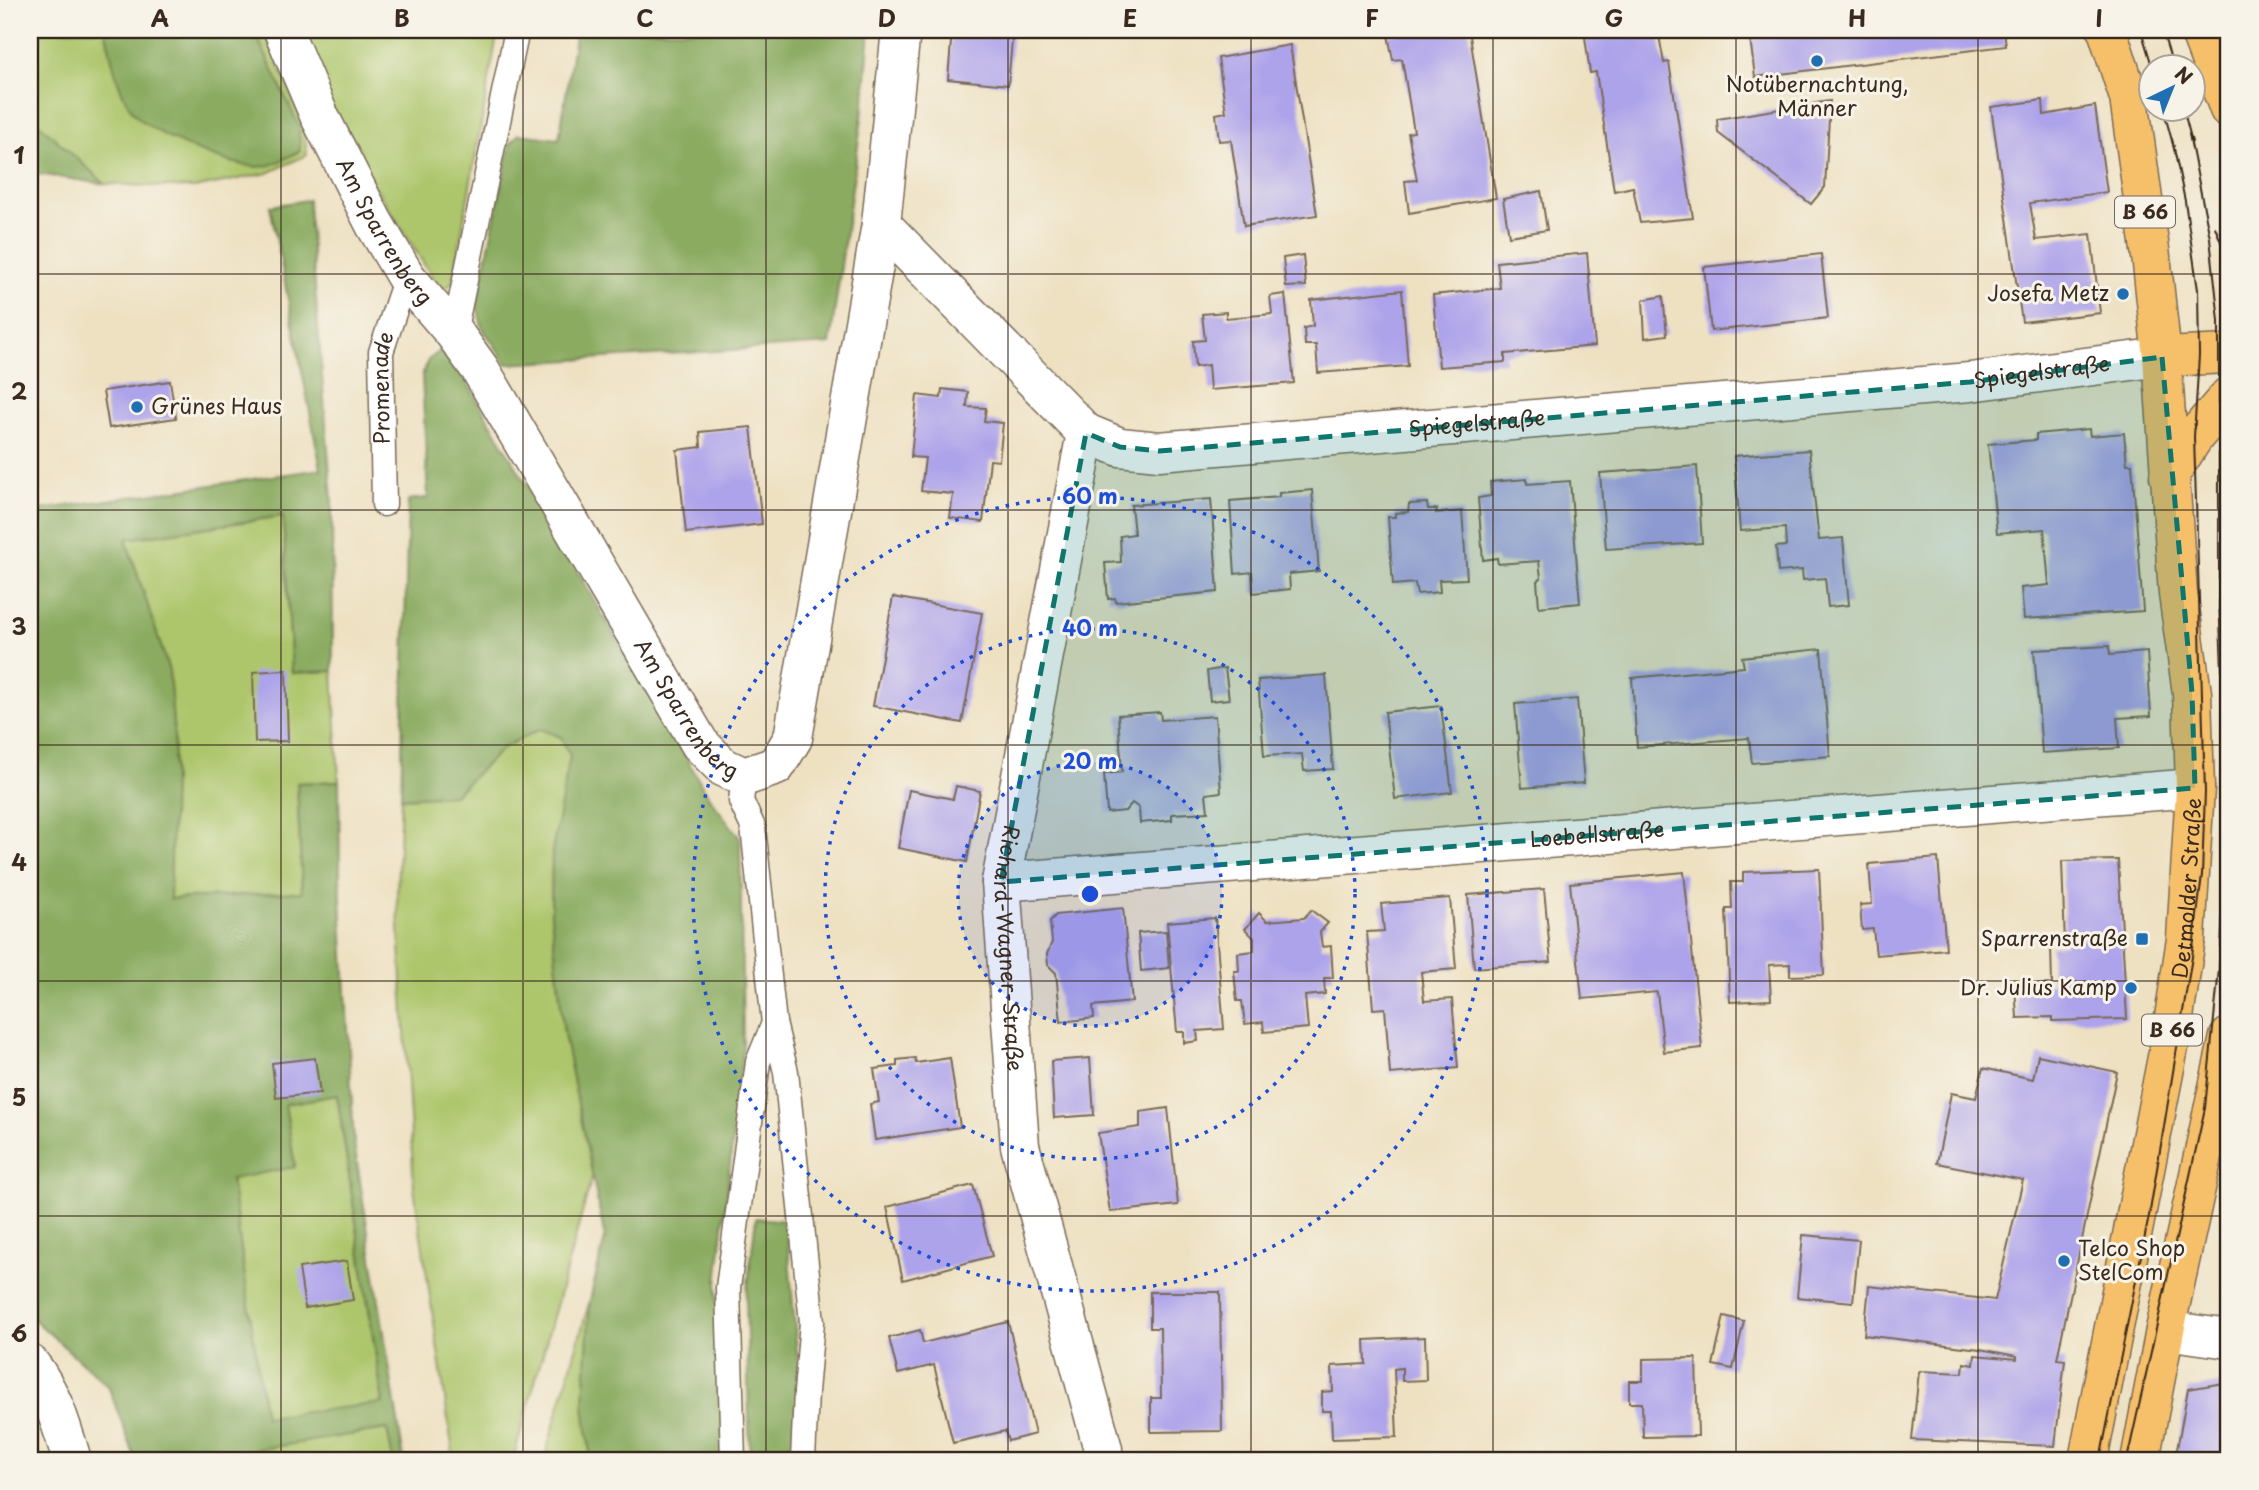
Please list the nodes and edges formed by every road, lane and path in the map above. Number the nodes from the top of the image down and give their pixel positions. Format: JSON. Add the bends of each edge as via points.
{"nodes":[{"id":1,"x":283,"y":30,"type":"edge"},
{"id":2,"x":517,"y":30,"type":"edge"},
{"id":3,"x":901,"y":30,"type":"edge"},
{"id":4,"x":2108,"y":30,"type":"edge"},
{"id":5,"x":2199,"y":30,"type":"edge"},
{"id":6,"x":2229,"y":109,"type":"edge"},
{"id":7,"x":881,"y":224,"type":"junction"},
{"id":8,"x":407,"y":277,"type":"junction"},
{"id":9,"x":454,"y":333,"type":"junction"},
{"id":10,"x":2229,"y":354,"type":"edge"},
{"id":11,"x":2162,"y":357,"type":"junction"},
{"id":12,"x":2225,"y":407,"type":"edge"},
{"id":13,"x":1086,"y":433,"type":"junction"},
{"id":14,"x":2169,"y":476,"type":"junction"},
{"id":15,"x":384,"y":504,"type":"dead end"},
{"id":16,"x":744,"y":777,"type":"junction"},
{"id":17,"x":2195,"y":788,"type":"junction"},
{"id":18,"x":1001,"y":882,"type":"junction"},
{"id":19,"x":774,"y":1023,"type":"junction"},
{"id":20,"x":2229,"y":1037,"type":"edge"},
{"id":21,"x":2165,"y":1330,"type":"junction"},
{"id":22,"x":2229,"y":1339,"type":"edge"},
{"id":23,"x":30,"y":1364,"type":"edge"},
{"id":24,"x":72,"y":1460,"type":"edge"},
{"id":25,"x":733,"y":1460,"type":"edge"},
{"id":26,"x":803,"y":1460,"type":"edge"},
{"id":27,"x":1102,"y":1460,"type":"edge"},
{"id":28,"x":2088,"y":1460,"type":"edge"},
{"id":29,"x":2140,"y":1460,"type":"edge"}],
"edges":[{"from":1,"to":8,"type":"street","name":"Am Sparrenberg","via":[[348,173]]},
{"from":2,"to":9,"type":"lane"},
{"from":3,"to":7,"type":"street","name":"Am Sparrenberg"},
{"from":4,"to":11,"type":"main road","number":"B 66","via":[[2129,98]]},
{"from":5,"to":6,"type":"main road"},
{"from":7,"to":13,"type":"street","name":"Spiegelstraße"},
{"from":7,"to":16,"type":"street","name":"Am Sparrenberg","via":[[793,738],[776,766]]},
{"from":8,"to":9,"type":"street","name":"Am Sparrenberg"},
{"from":8,"to":15,"type":"lane","name":"Promenade","via":[[382,352]]},
{"from":9,"to":16,"type":"street","name":"Am Sparrenberg","via":[[480,369],[700,744],[723,767]]},
{"from":10,"to":11,"type":"main road"},
{"from":11,"to":12,"type":"main road","via":[[2177,375]]},
{"from":11,"to":13,"type":"street","name":"Spiegelstraße","via":[[1970,382],[1159,451],[1120,447]]},
{"from":11,"to":14,"type":"main road","name":"Detmolder Straße","number":"B 66"},
{"from":12,"to":14,"type":"main road","via":[[2187,447]]},
{"from":13,"to":18,"type":"street","name":"Richard-Wagner-Straße"},
{"from":14,"to":17,"type":"main road","name":"Detmolder Straße","number":"B 66","via":[[2192,693]]},
{"from":16,"to":19,"type":"lane","via":[[741,801],[753,827]]},
{"from":17,"to":18,"type":"street","name":"Loebellstraße"},
{"from":17,"to":28,"type":"main road","name":"Detmolder Straße","number":"B 66","via":[[2186,939],[2171,1037]]},
{"from":18,"to":27,"type":"street","name":"Richard-Wagner-Straße","via":[[1020,1146],[1103,1449]]},
{"from":19,"to":25,"type":"lane","via":[[758,1062],[728,1288]]},
{"from":19,"to":26,"type":"lane","via":[[786,1072],[812,1322]]},
{"from":20,"to":21,"type":"main road","number":"B 66"},
{"from":21,"to":22,"type":"street"},
{"from":21,"to":29,"type":"main road","number":"B 66"},
{"from":23,"to":24,"type":"street","via":[[59,1418]]}]}
